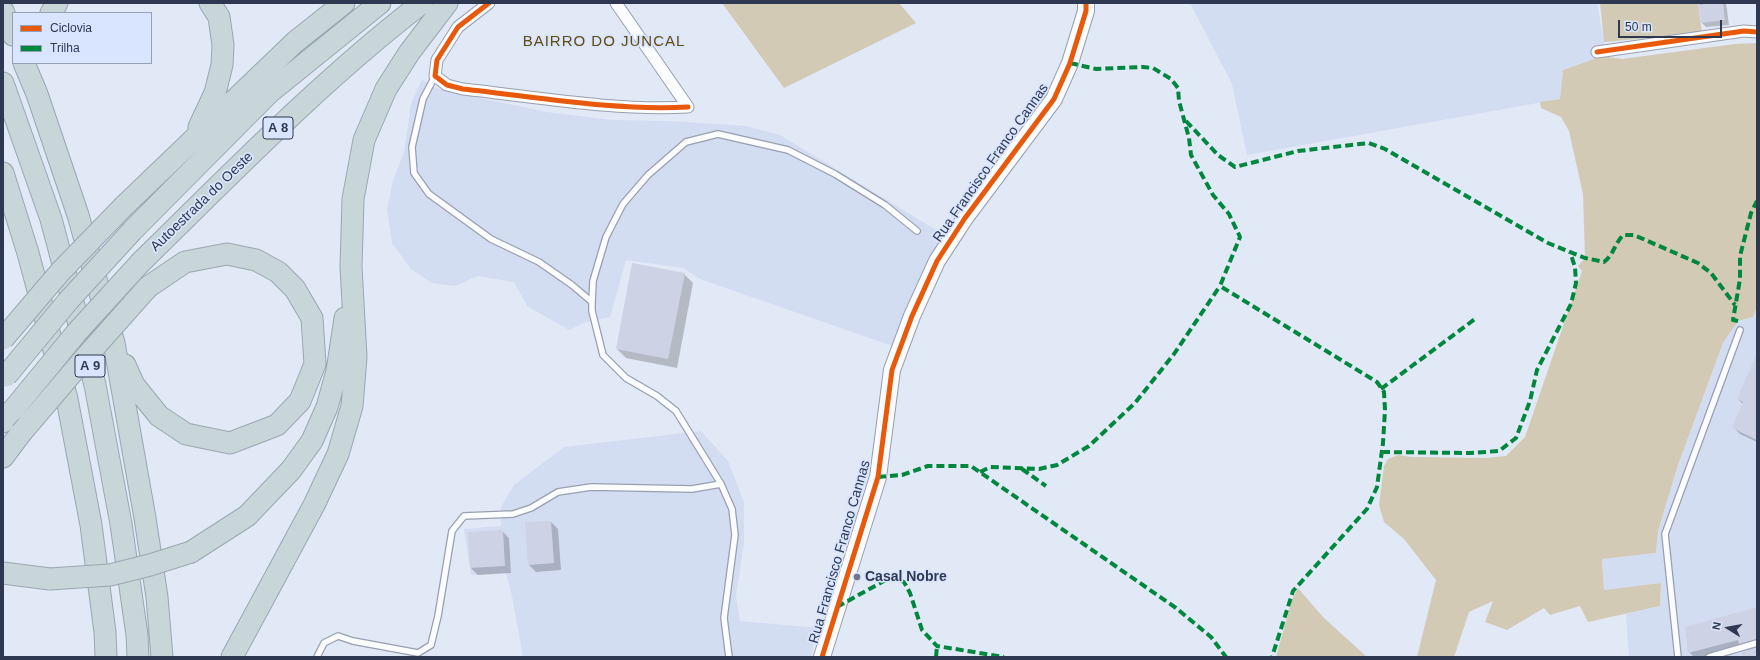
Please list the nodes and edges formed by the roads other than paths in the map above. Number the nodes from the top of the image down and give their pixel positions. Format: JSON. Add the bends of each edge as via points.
{"nodes":[{"id":1,"x":57,"y":3,"type":"edge"},
{"id":2,"x":210,"y":3,"type":"edge"},
{"id":3,"x":344,"y":3,"type":"edge"},
{"id":4,"x":380,"y":3,"type":"edge"},
{"id":5,"x":422,"y":3,"type":"edge"},
{"id":6,"x":447,"y":3,"type":"edge"},
{"id":7,"x":489,"y":3,"type":"edge"},
{"id":8,"x":616,"y":3,"type":"edge"},
{"id":9,"x":1086,"y":3,"type":"edge"},
{"id":10,"x":3,"y":11,"type":"edge"},
{"id":11,"x":52,"y":12,"type":"edge"},
{"id":12,"x":1757,"y":32,"type":"edge"},
{"id":13,"x":12,"y":33,"type":"edge"},
{"id":14,"x":1597,"y":52,"type":"dead end"},
{"id":15,"x":24,"y":64,"type":"edge"},
{"id":16,"x":40,"y":64,"type":"edge"},
{"id":17,"x":435,"y":76,"type":"junction"},
{"id":18,"x":3,"y":84,"type":"edge"},
{"id":19,"x":37,"y":94,"type":"junction"},
{"id":20,"x":193,"y":138,"type":"junction"},
{"id":21,"x":3,"y":173,"type":"edge"},
{"id":22,"x":917,"y":231,"type":"dead end"},
{"id":23,"x":351,"y":267,"type":"junction"},
{"id":24,"x":592,"y":302,"type":"junction"},
{"id":25,"x":1740,"y":330,"type":"dead end"},
{"id":26,"x":3,"y":339,"type":"edge"},
{"id":27,"x":114,"y":343,"type":"junction"},
{"id":28,"x":5,"y":378,"type":"edge"},
{"id":29,"x":8,"y":416,"type":"edge"},
{"id":30,"x":3,"y":457,"type":"edge"},
{"id":31,"x":721,"y":484,"type":"junction"},
{"id":32,"x":3,"y":573,"type":"edge"},
{"id":33,"x":1757,"y":643,"type":"edge"},
{"id":34,"x":106,"y":657,"type":"edge"},
{"id":35,"x":138,"y":657,"type":"edge"},
{"id":36,"x":162,"y":657,"type":"edge"},
{"id":37,"x":232,"y":657,"type":"edge"},
{"id":38,"x":317,"y":657,"type":"edge"},
{"id":39,"x":729,"y":657,"type":"edge"},
{"id":40,"x":822,"y":657,"type":"edge"},
{"id":41,"x":1678,"y":657,"type":"edge"},
{"id":42,"x":1709,"y":657,"type":"edge"}],
"edges":[{"from":1,"to":11,"type":"highway"},
{"from":2,"to":20,"type":"highway","via":[[219,17],[223,45],[222,65],[215,93]]},
{"from":3,"to":20,"type":"highway","via":[[295,42]]},
{"from":4,"to":28,"type":"highway","name":"Autoestrada do Oeste","number":"A 8","bridge":true,"via":[[270,92],[132,231],[68,301]]},
{"from":5,"to":29,"type":"highway","name":"Autoestrada do Oeste","number":"A 8","bridge":true,"via":[[385,32],[291,115],[141,262],[77,332]]},
{"from":6,"to":23,"type":"highway","via":[[409,53],[386,89],[364,140],[352,199]]},
{"from":7,"to":17,"type":"street","via":[[458,27],[437,60]]},
{"from":8,"to":17,"type":"street","via":[[688,107],[599,105],[463,89],[447,85]]},
{"from":9,"to":40,"type":"street","name":"Rua Francisco Franco Cannas","via":[[1086,11],[1070,63],[1054,99],[964,218],[938,261],[912,316],[892,370],[878,477]]},
{"from":10,"to":13,"type":"highway"},
{"from":12,"to":14,"type":"street","via":[[1744,31]]},
{"from":15,"to":19,"type":"highway"},
{"from":16,"to":19,"type":"highway"},
{"from":17,"to":24,"type":"lane","via":[[423,99],[412,147],[414,173],[429,194],[492,239],[539,262],[572,284]]},
{"from":18,"to":35,"type":"highway","number":"A 9","via":[[51,219],[95,385],[121,524]]},
{"from":19,"to":27,"type":"highway","via":[[78,215]]},
{"from":20,"to":26,"type":"highway","bridge":true,"via":[[61,271]]},
{"from":21,"to":34,"type":"highway","number":"A 9","via":[[28,253],[67,399],[91,525]]},
{"from":22,"to":24,"type":"lane","via":[[885,205],[842,178],[788,150],[718,134],[686,142],[648,175],[622,204],[606,237],[592,281]]},
{"from":23,"to":32,"type":"highway","bridge":true,"via":[[337,371],[327,407],[312,441],[291,470],[246,516],[192,552],[150,566],[110,575],[50,579]]},
{"from":23,"to":37,"type":"highway","via":[[356,358],[352,406],[338,454],[314,505]]},
{"from":24,"to":31,"type":"lane","via":[[603,355],[626,378],[657,396],[676,411]]},
{"from":25,"to":41,"type":"lane","via":[[1664,534]]},
{"from":27,"to":30,"type":"highway","bridge":true,"via":[[134,385],[159,416],[186,434],[230,443],[277,424],[300,401],[316,364],[312,318],[295,289],[278,272],[256,260],[227,254],[185,262],[148,287]]},
{"from":27,"to":36,"type":"highway","via":[[145,518],[157,597]]},
{"from":31,"to":38,"type":"lane","via":[[692,490],[591,487],[558,492],[531,508],[513,514],[464,516],[452,531],[438,616],[430,645],[418,654],[338,636],[324,643]]},
{"from":31,"to":39,"type":"lane","via":[[732,509],[735,535],[724,618]]},
{"from":33,"to":42,"type":"lane"}]}
